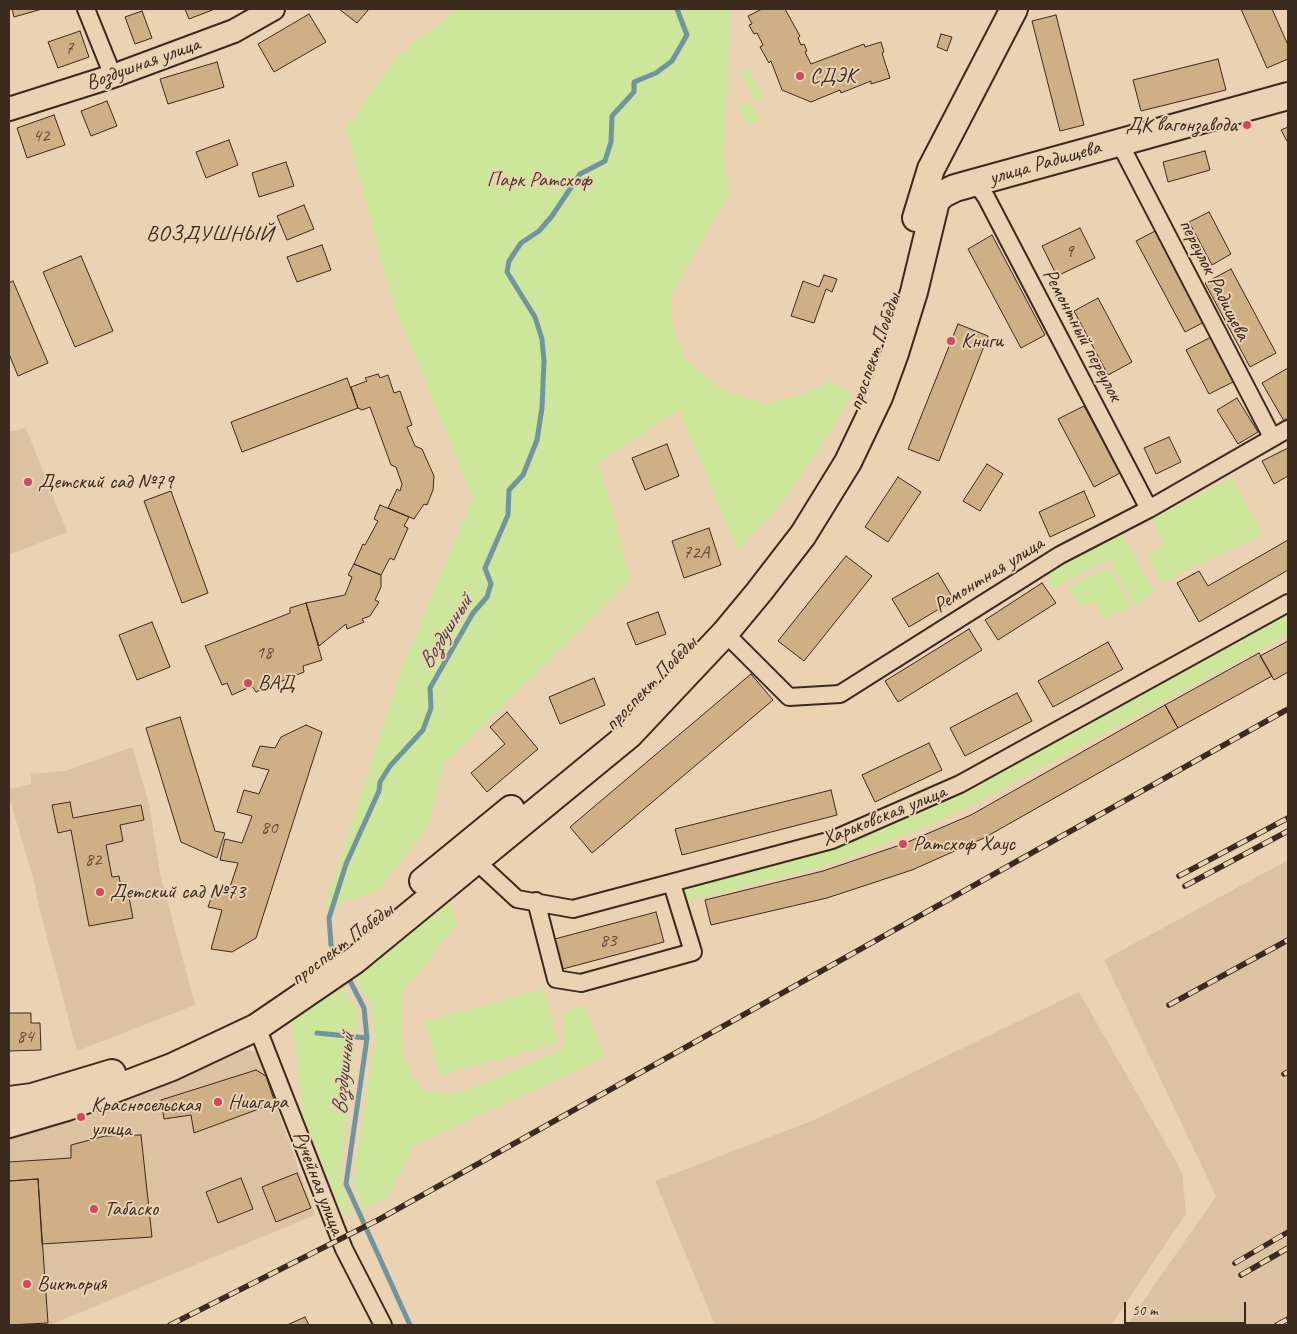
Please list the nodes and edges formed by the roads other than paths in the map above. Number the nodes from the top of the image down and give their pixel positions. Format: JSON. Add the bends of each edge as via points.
{"nodes":[{"id":1,"x":86,"y":9,"type":"edge"},
{"id":2,"x":273,"y":9,"type":"edge"},
{"id":3,"x":1014,"y":9,"type":"edge"},
{"id":4,"x":113,"y":76,"type":"junction"},
{"id":5,"x":1288,"y":96,"type":"edge"},
{"id":6,"x":9,"y":109,"type":"edge"},
{"id":7,"x":946,"y":139,"type":"junction"},
{"id":8,"x":1119,"y":142,"type":"junction"},
{"id":9,"x":975,"y":182,"type":"junction"},
{"id":10,"x":934,"y":209,"type":"joint"},
{"id":11,"x":1288,"y":428,"type":"edge"},
{"id":12,"x":1272,"y":437,"type":"junction"},
{"id":13,"x":1149,"y":509,"type":"junction"},
{"id":14,"x":1288,"y":603,"type":"edge"},
{"id":15,"x":725,"y":633,"type":"junction"},
{"id":16,"x":470,"y":854,"type":"junction"},
{"id":17,"x":672,"y":884,"type":"junction"},
{"id":18,"x":536,"y":901,"type":"junction"},
{"id":19,"x":256,"y":1018,"type":"junction"},
{"id":20,"x":9,"y":1100,"type":"edge"},
{"id":21,"x":9,"y":1124,"type":"edge"},
{"id":22,"x":383,"y":1325,"type":"edge"}],
"edges":[{"from":1,"to":4,"type":"street"},
{"from":2,"to":4,"type":"street","name":"Воздушная улица","via":[[234,31]]},
{"from":3,"to":7,"type":"main road","name":"проспект Победы"},
{"from":4,"to":6,"type":"street","name":"Воздушная улица"},
{"from":5,"to":8,"type":"main road","name":"улица Радищева"},
{"from":7,"to":9,"type":"main road","name":"улица Радищева","via":[[961,173]]},
{"from":7,"to":16,"type":"main road","name":"проспект Победы","via":[[929,177],[881,345],[846,432],[796,517],[711,622],[617,723]]},
{"from":8,"to":9,"type":"main road","name":"улица Радищева"},
{"from":8,"to":12,"type":"street","name":"переулок Радищева"},
{"from":9,"to":10,"type":"main road","name":"улица Радищева","via":[[943,194],[936,200]]},
{"from":9,"to":13,"type":"street","name":"Ремонтный переулок","via":[[986,197]]},
{"from":10,"to":15,"type":"main road","name":"проспект Победы","via":[[895,353],[860,439],[803,535]]},
{"from":11,"to":12,"type":"street","name":"Ремонтная улица"},
{"from":12,"to":13,"type":"street","name":"Ремонтная улица"},
{"from":13,"to":15,"type":"street","name":"Ремонтная улица","via":[[1060,555],[840,694],[789,697]]},
{"from":14,"to":17,"type":"street","name":"Харьковская улица","via":[[960,784],[832,840]]},
{"from":15,"to":16,"type":"main road","name":"проспект Победы","via":[[629,735]]},
{"from":16,"to":18,"type":"street","name":"Харьковская улица","via":[[517,900]]},
{"from":16,"to":19,"type":"main road","name":"проспект Победы","via":[[351,953]]},
{"from":17,"to":18,"type":"street","name":"Харьковская улица","via":[[573,909]]},
{"from":17,"to":18,"type":"street","via":[[693,952],[581,983],[556,979]]},
{"from":19,"to":20,"type":"main road","name":"проспект Победы","via":[[232,1023],[112,1073],[32,1097]]},
{"from":19,"to":21,"type":"main road","name":"проспект Победы","via":[[164,1070],[67,1107]]},
{"from":19,"to":22,"type":"street","name":"Ручейная улица","via":[[344,1249]]}]}
